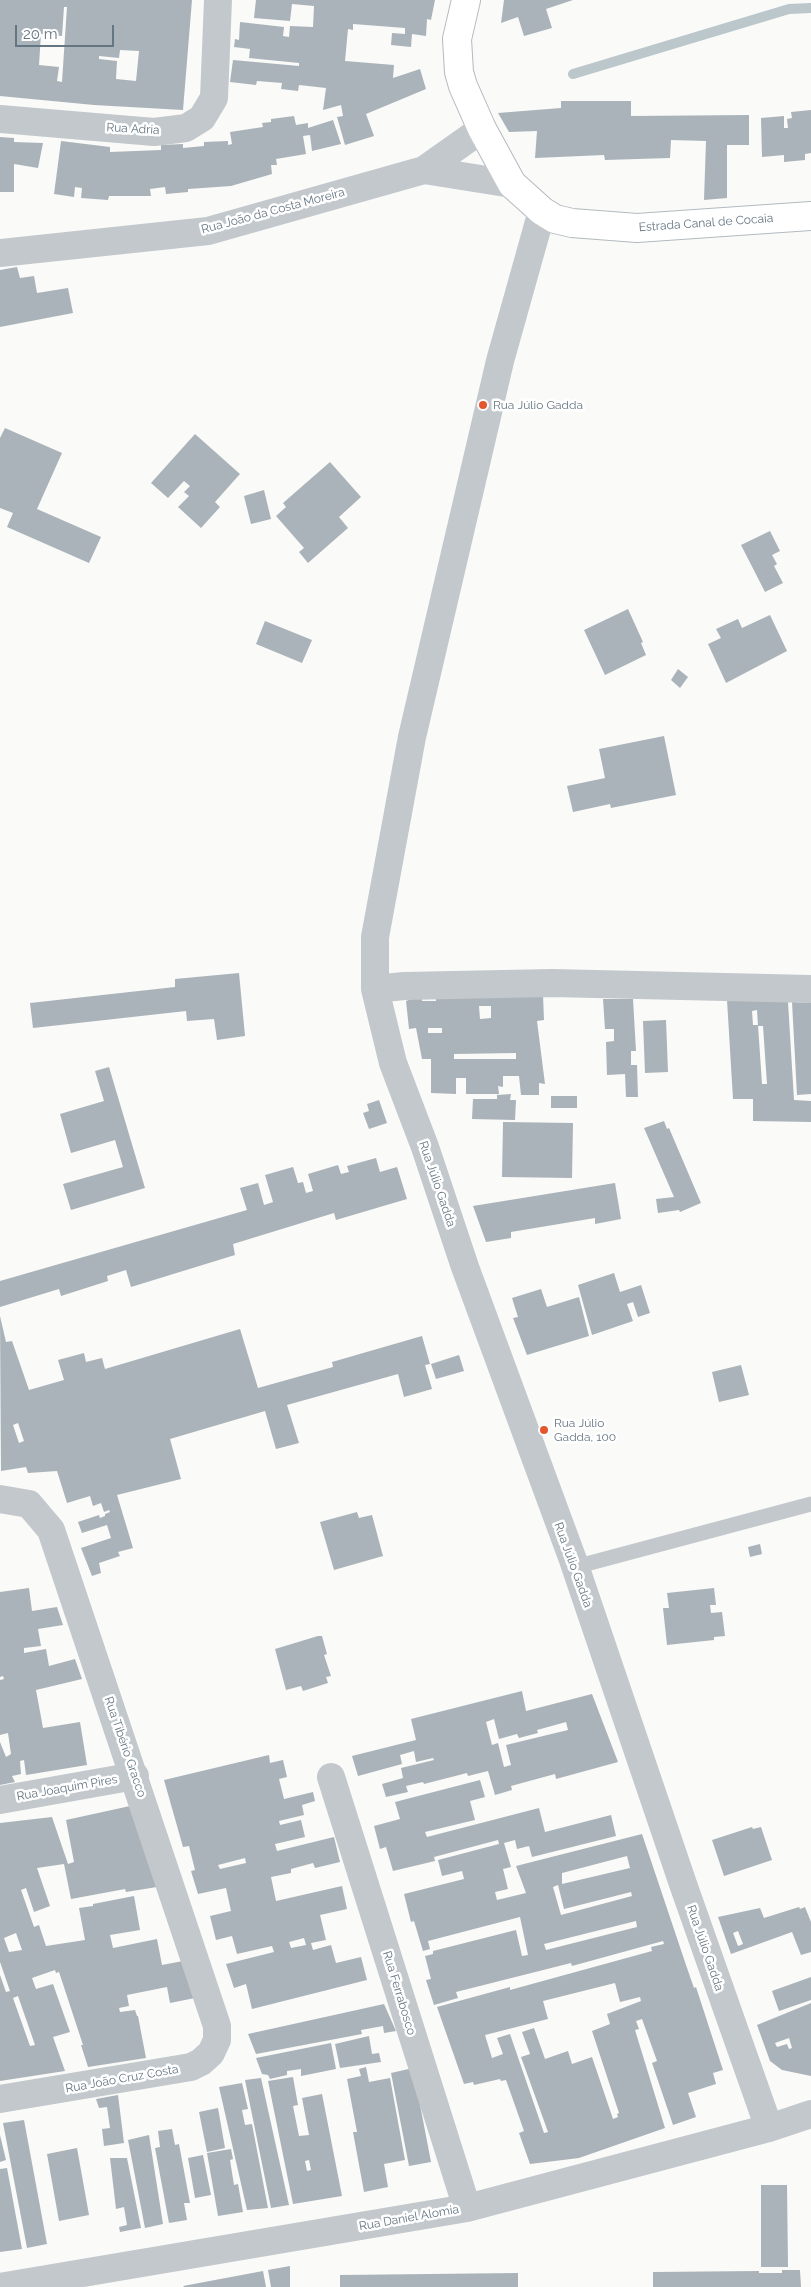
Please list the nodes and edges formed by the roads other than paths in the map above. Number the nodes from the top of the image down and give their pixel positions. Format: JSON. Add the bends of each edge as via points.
{"nodes":[{"id":1,"x":218,"y":0,"type":"edge"},
{"id":2,"x":466,"y":0,"type":"edge"},
{"id":3,"x":0,"y":118,"type":"edge"},
{"id":4,"x":482,"y":129,"type":"junction"},
{"id":5,"x":424,"y":170,"type":"junction"},
{"id":6,"x":512,"y":184,"type":"junction"},
{"id":7,"x":542,"y":211,"type":"junction"},
{"id":8,"x":811,"y":216,"type":"edge"},
{"id":9,"x":0,"y":253,"type":"edge"},
{"id":10,"x":375,"y":988,"type":"junction"},
{"id":11,"x":811,"y":989,"type":"edge"},
{"id":12,"x":0,"y":1499,"type":"edge"},
{"id":13,"x":811,"y":1504,"type":"edge"},
{"id":14,"x":575,"y":1567,"type":"junction"},
{"id":15,"x":134,"y":1776,"type":"junction"},
{"id":16,"x":332,"y":1778,"type":"dead end"},
{"id":17,"x":0,"y":1800,"type":"edge"},
{"id":18,"x":217,"y":2026,"type":"joint"},
{"id":19,"x":0,"y":2099,"type":"edge"},
{"id":20,"x":811,"y":2114,"type":"edge"},
{"id":21,"x":769,"y":2128,"type":"junction"},
{"id":22,"x":467,"y":2208,"type":"junction"},
{"id":23,"x":0,"y":2287,"type":"edge"}],
"edges":[{"from":1,"to":3,"type":"street","name":"Rua Adria","via":[[214,98],[202,118],[186,128],[154,132]]},
{"from":2,"to":4,"type":"main road","name":"Estrada Canal de Cocaia","via":[[458,39],[459,72]]},
{"from":4,"to":5,"type":"street","name":"Rua João da Costa Moreira"},
{"from":4,"to":6,"type":"main road","name":"Estrada Canal de Cocaia"},
{"from":5,"to":6,"type":"street","name":"Rua João da Costa Moreira"},
{"from":5,"to":9,"type":"street","name":"Rua João da Costa Moreira","via":[[208,231]]},
{"from":6,"to":7,"type":"main road","name":"Estrada Canal de Cocaia"},
{"from":7,"to":8,"type":"main road","name":"Estrada Canal de Cocaia","via":[[555,219],[572,223],[637,228]]},
{"from":7,"to":10,"type":"street","name":"Rua Júlio Gadda","via":[[500,361],[412,737],[375,937]]},
{"from":10,"to":11,"type":"street","via":[[552,983]]},
{"from":10,"to":14,"type":"street","name":"Rua Júlio Gadda","via":[[393,1063]]},
{"from":12,"to":15,"type":"street","name":"Rua Tibério Gracco","via":[[29,1504],[51,1530]]},
{"from":13,"to":14,"type":"lane"},
{"from":14,"to":21,"type":"street","name":"Rua Júlio Gadda"},
{"from":15,"to":17,"type":"street","name":"Rua Joaquim Pires"},
{"from":15,"to":18,"type":"street","name":"Rua Tibério Gracco"},
{"from":16,"to":22,"type":"street","name":"Rua Ferrabosco"},
{"from":18,"to":19,"type":"street","name":"Rua João Cruz Costa","via":[[217,2040],[211,2053],[190,2067]]},
{"from":20,"to":21,"type":"street","name":"Rua Daniel Alomia"},
{"from":21,"to":22,"type":"street","name":"Rua Daniel Alomia"},
{"from":22,"to":23,"type":"street","name":"Rua Daniel Alomia"}]}
